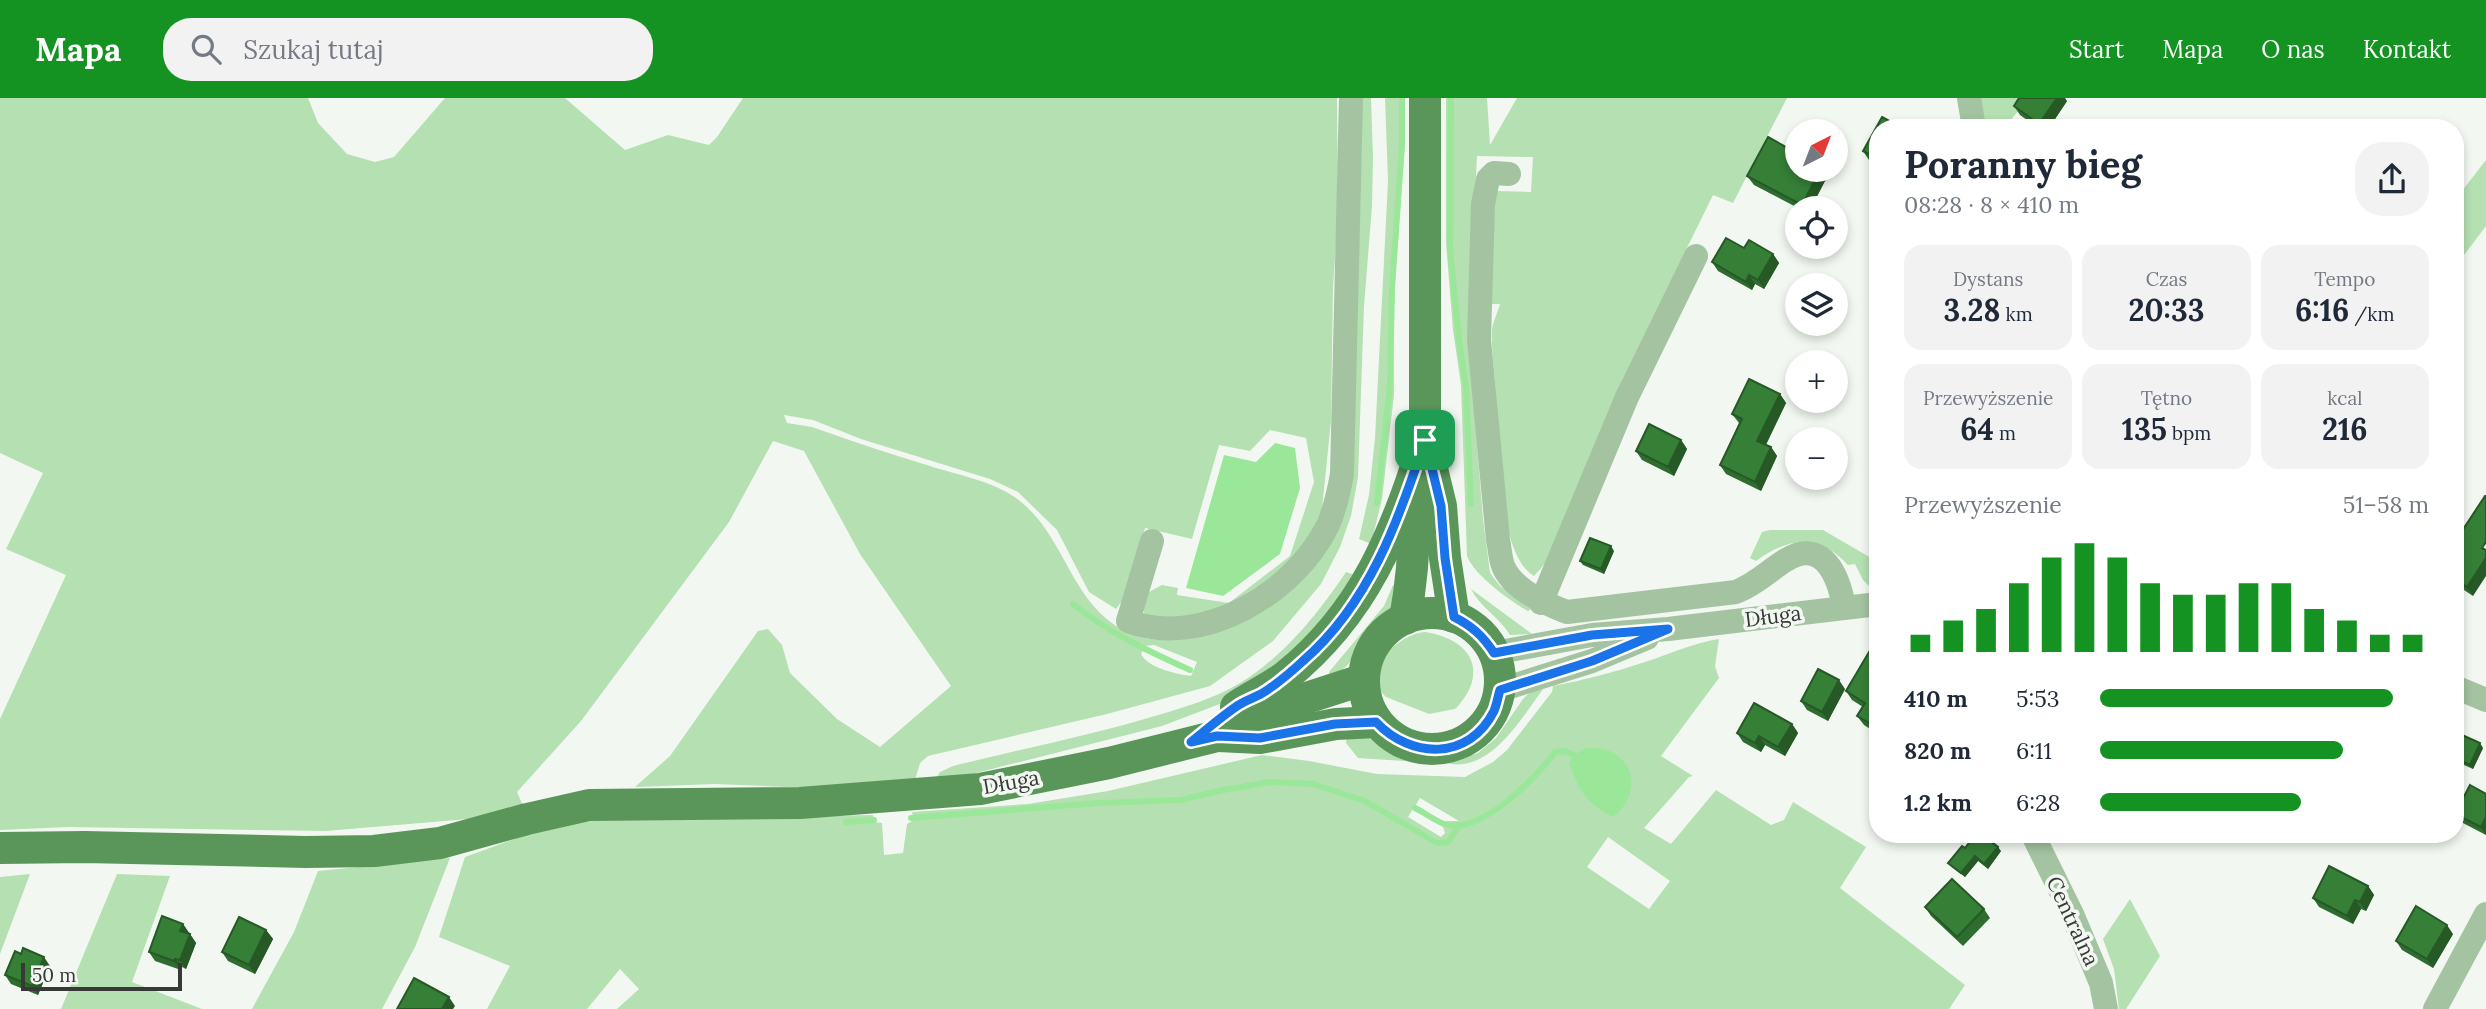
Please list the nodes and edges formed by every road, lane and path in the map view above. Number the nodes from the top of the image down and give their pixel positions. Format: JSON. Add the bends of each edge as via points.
{"nodes":[{"id":1,"x":1352,"y":98,"type":"edge"},
{"id":2,"x":1425,"y":98,"type":"edge"},
{"id":3,"x":1969,"y":98,"type":"edge"},
{"id":4,"x":1972,"y":119,"type":"edge"},
{"id":5,"x":1509,"y":174,"type":"dead end"},
{"id":6,"x":1696,"y":256,"type":"dead end"},
{"id":7,"x":1425,"y":440,"type":"junction"},
{"id":8,"x":1412,"y":481,"type":"junction"},
{"id":9,"x":1152,"y":541,"type":"dead end"},
{"id":10,"x":1541,"y":603,"type":"junction"},
{"id":11,"x":1869,"y":605,"type":"edge"},
{"id":12,"x":1844,"y":607,"type":"junction"},
{"id":13,"x":1454,"y":617,"type":"junction"},
{"id":14,"x":1405,"y":618,"type":"junction"},
{"id":15,"x":1668,"y":629,"type":"junction"},
{"id":16,"x":1494,"y":653,"type":"junction"},
{"id":17,"x":1362,"y":680,"type":"junction"},
{"id":18,"x":1500,"y":690,"type":"junction"},
{"id":19,"x":2464,"y":691,"type":"edge"},
{"id":20,"x":2486,"y":700,"type":"edge"},
{"id":21,"x":1376,"y":722,"type":"junction"},
{"id":22,"x":1204,"y":739,"type":"junction"},
{"id":23,"x":2037,"y":843,"type":"edge"},
{"id":24,"x":0,"y":848,"type":"edge"},
{"id":25,"x":2486,"y":914,"type":"edge"},
{"id":26,"x":2106,"y":1009,"type":"edge"},
{"id":27,"x":2435,"y":1009,"type":"edge"}],
"edges":[{"from":1,"to":9,"type":"street","via":[[1342,474],[1327,526],[1308,556],[1258,600],[1228,616],[1174,628],[1128,621]]},
{"from":2,"to":7,"type":"main road"},
{"from":3,"to":4,"type":"street"},
{"from":5,"to":10,"type":"street","via":[[1494,173],[1488,179],[1483,204],[1479,340],[1504,569]]},
{"from":6,"to":10,"type":"street","via":[[1627,397]]},
{"from":7,"to":8,"type":"main road"},
{"from":7,"to":13,"type":"main road","via":[[1441,506]]},
{"from":8,"to":14,"type":"main road","via":[[1413,573]]},
{"from":8,"to":22,"type":"main road","via":[[1376,565],[1342,621],[1284,677],[1238,705]]},
{"from":10,"to":12,"type":"street","via":[[1567,612],[1736,592],[1799,554],[1825,561],[1840,584]]},
{"from":11,"to":12,"type":"street","name":"Długa"},
{"from":12,"to":15,"type":"street","name":"Długa"},
{"from":13,"to":14,"type":"main road","via":[[1438,613]]},
{"from":13,"to":16,"type":"main road","via":[[1477,631]]},
{"from":14,"to":17,"type":"main road","via":[[1387,629],[1374,645]]},
{"from":15,"to":16,"type":"street","name":"Długa","via":[[1592,635]]},
{"from":15,"to":18,"type":"street","name":"Długa","via":[[1592,661]]},
{"from":16,"to":18,"type":"main road"},
{"from":17,"to":21,"type":"main road"},
{"from":17,"to":22,"type":"main road","name":"Długa","via":[[1260,713]]},
{"from":18,"to":21,"type":"main road","via":[[1483,727],[1466,741],[1447,748],[1426,750],[1406,745]]},
{"from":19,"to":20,"type":"street"},
{"from":21,"to":22,"type":"main road","name":"Długa","via":[[1335,724],[1260,738]]},
{"from":22,"to":24,"type":"main road","name":"Długa","via":[[980,789],[800,803],[589,806],[440,843],[374,850]]},
{"from":23,"to":26,"type":"street","name":"Centralna","via":[[2101,983]]},
{"from":25,"to":27,"type":"street"}]}
